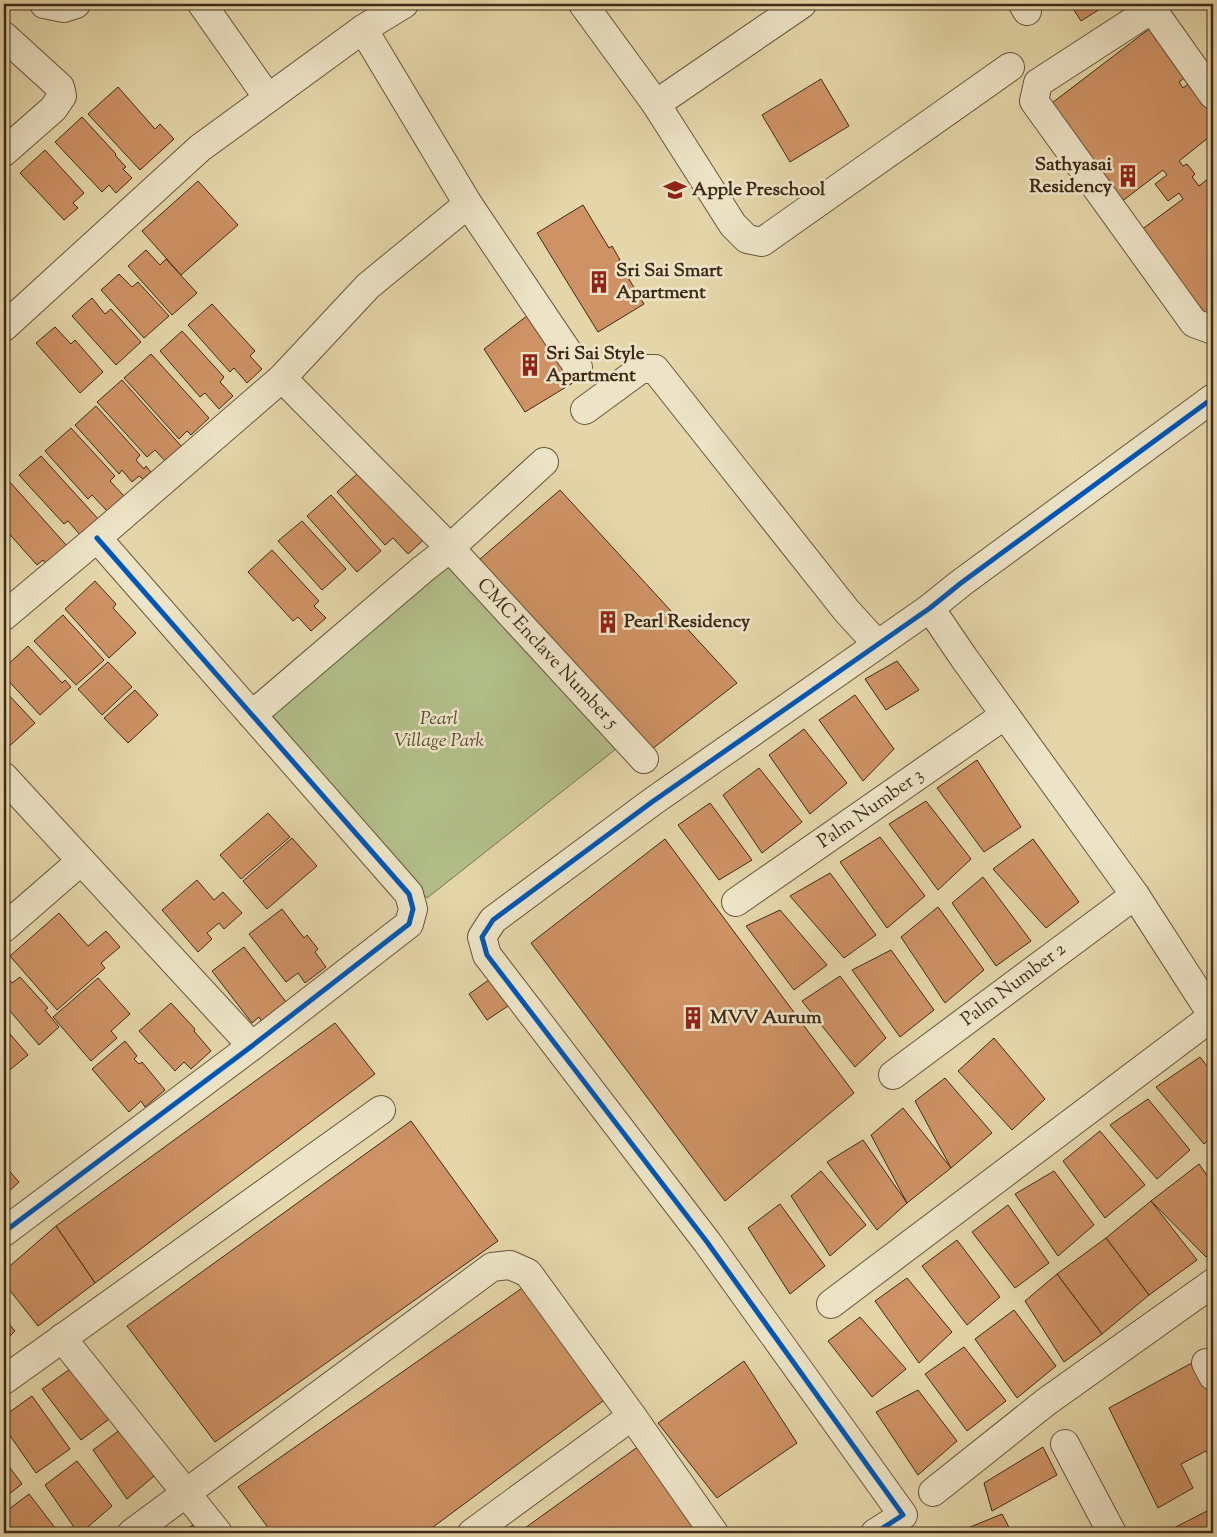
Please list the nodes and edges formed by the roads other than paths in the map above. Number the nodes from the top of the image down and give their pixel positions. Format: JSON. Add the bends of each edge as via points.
{"nodes":[{"id":1,"x":44,"y":4,"type":"edge"},
{"id":2,"x":76,"y":4,"type":"edge"},
{"id":3,"x":202,"y":4,"type":"edge"},
{"id":4,"x":404,"y":4,"type":"edge"},
{"id":5,"x":583,"y":4,"type":"edge"},
{"id":6,"x":802,"y":4,"type":"edge"},
{"id":7,"x":364,"y":29,"type":"junction"},
{"id":8,"x":4,"y":36,"type":"edge"},
{"id":9,"x":1010,"y":67,"type":"dead end"},
{"id":10,"x":1213,"y":95,"type":"edge"},
{"id":11,"x":268,"y":98,"type":"junction"},
{"id":12,"x":656,"y":104,"type":"junction"},
{"id":13,"x":4,"y":152,"type":"edge"},
{"id":14,"x":468,"y":204,"type":"junction"},
{"id":15,"x":4,"y":328,"type":"edge"},
{"id":16,"x":1213,"y":330,"type":"edge"},
{"id":17,"x":578,"y":367,"type":"dead end"},
{"id":18,"x":282,"y":378,"type":"junction"},
{"id":19,"x":1213,"y":398,"type":"edge"},
{"id":20,"x":585,"y":410,"type":"dead end"},
{"id":21,"x":544,"y":462,"type":"dead end"},
{"id":22,"x":97,"y":538,"type":"junction"},
{"id":23,"x":450,"y":548,"type":"junction"},
{"id":24,"x":930,"y":608,"type":"junction"},
{"id":25,"x":4,"y":616,"type":"edge"},
{"id":26,"x":878,"y":644,"type":"junction"},
{"id":27,"x":252,"y":715,"type":"junction"},
{"id":28,"x":1006,"y":715,"type":"junction"},
{"id":29,"x":644,"y":759,"type":"dead end"},
{"id":30,"x":4,"y":777,"type":"edge"},
{"id":31,"x":81,"y":861,"type":"junction"},
{"id":32,"x":1134,"y":895,"type":"junction"},
{"id":33,"x":736,"y":902,"type":"dead end"},
{"id":34,"x":4,"y":928,"type":"edge"},
{"id":35,"x":1213,"y":1016,"type":"edge"},
{"id":36,"x":252,"y":1046,"type":"junction"},
{"id":37,"x":893,"y":1076,"type":"dead end"},
{"id":38,"x":381,"y":1110,"type":"dead end"},
{"id":39,"x":4,"y":1232,"type":"edge"},
{"id":40,"x":1213,"y":1283,"type":"edge"},
{"id":41,"x":831,"y":1304,"type":"dead end"},
{"id":42,"x":62,"y":1338,"type":"junction"},
{"id":43,"x":4,"y":1380,"type":"edge"},
{"id":44,"x":632,"y":1416,"type":"junction"},
{"id":45,"x":1065,"y":1444,"type":"dead end"},
{"id":46,"x":933,"y":1492,"type":"dead end"},
{"id":47,"x":186,"y":1494,"type":"junction"},
{"id":48,"x":132,"y":1533,"type":"edge"},
{"id":49,"x":218,"y":1533,"type":"edge"},
{"id":50,"x":472,"y":1533,"type":"edge"},
{"id":51,"x":714,"y":1533,"type":"edge"},
{"id":52,"x":876,"y":1533,"type":"edge"},
{"id":53,"x":1112,"y":1533,"type":"edge"}],
"edges":[{"from":1,"to":2,"type":"street","via":[[64,8]]},
{"from":3,"to":11,"type":"street"},
{"from":4,"to":7,"type":"street"},
{"from":5,"to":12,"type":"street"},
{"from":6,"to":12,"type":"street"},
{"from":7,"to":11,"type":"street"},
{"from":7,"to":14,"type":"street"},
{"from":8,"to":13,"type":"street","via":[[60,87],[62,96]]},
{"from":9,"to":12,"type":"street","via":[[762,242],[748,239],[733,225]]},
{"from":10,"to":16,"type":"street","via":[[1152,9],[1038,83],[1034,101],[1194,323]]},
{"from":11,"to":15,"type":"street","via":[[200,148]]},
{"from":14,"to":17,"type":"street"},
{"from":14,"to":18,"type":"street","via":[[368,286]]},
{"from":18,"to":22,"type":"street"},
{"from":18,"to":23,"type":"street","name":"CMC Enclave Number 5"},
{"from":19,"to":24,"type":"street"},
{"from":20,"to":26,"type":"street","via":[[642,369],[655,369],[846,610]]},
{"from":21,"to":23,"type":"street"},
{"from":22,"to":25,"type":"street"},
{"from":22,"to":27,"type":"street"},
{"from":23,"to":27,"type":"street"},
{"from":23,"to":29,"type":"street","name":"CMC Enclave Number 5"},
{"from":24,"to":26,"type":"street"},
{"from":24,"to":28,"type":"street"},
{"from":26,"to":52,"type":"street","via":[[652,802],[493,920],[482,937],[487,955],[707,1242],[903,1515]]},
{"from":27,"to":36,"type":"street","via":[[409,894],[413,909],[409,924]]},
{"from":28,"to":32,"type":"street"},
{"from":28,"to":33,"type":"street","name":"Palm Number 3"},
{"from":30,"to":31,"type":"street"},
{"from":31,"to":34,"type":"street"},
{"from":31,"to":36,"type":"street"},
{"from":32,"to":35,"type":"street"},
{"from":32,"to":37,"type":"street","name":"Palm Number 2"},
{"from":35,"to":41,"type":"street"},
{"from":36,"to":39,"type":"street"},
{"from":38,"to":42,"type":"street"},
{"from":40,"to":46,"type":"street","via":[[1046,1402]]},
{"from":42,"to":43,"type":"street"},
{"from":42,"to":47,"type":"street"},
{"from":44,"to":47,"type":"street","via":[[528,1273],[510,1265],[492,1267]]},
{"from":44,"to":50,"type":"street"},
{"from":44,"to":51,"type":"street"},
{"from":45,"to":53,"type":"street"},
{"from":47,"to":48,"type":"street"},
{"from":47,"to":49,"type":"street"}]}
